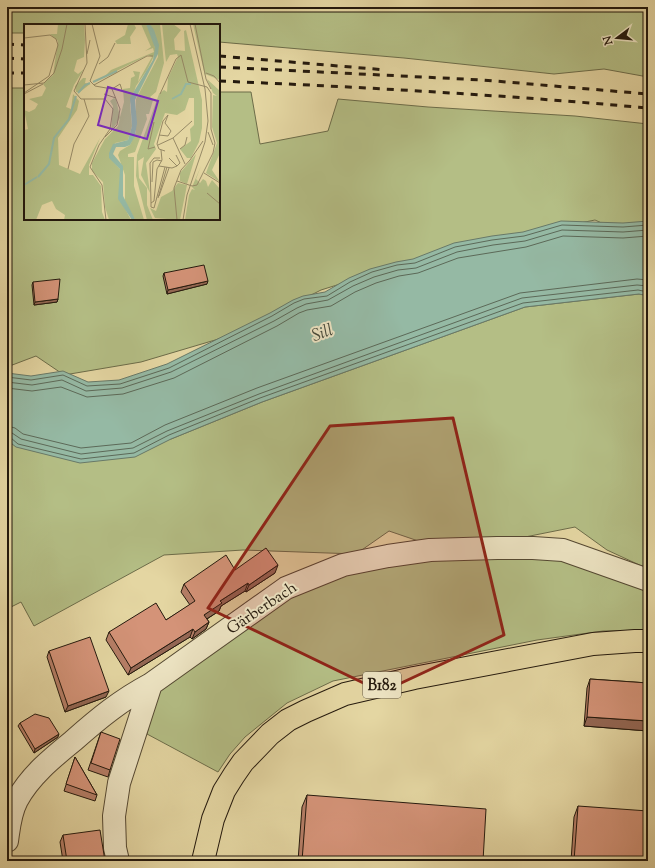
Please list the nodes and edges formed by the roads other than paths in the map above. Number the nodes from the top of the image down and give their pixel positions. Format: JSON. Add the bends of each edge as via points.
{"nodes":[{"id":1,"x":648,"y":580,"type":"edge"},
{"id":2,"x":648,"y":641,"type":"edge"},
{"id":3,"x":151,"y":684,"type":"junction"},
{"id":4,"x":12,"y":796,"type":"edge"},
{"id":5,"x":7,"y":842,"type":"edge"},
{"id":6,"x":118,"y":861,"type":"edge"},
{"id":7,"x":202,"y":861,"type":"edge"}],
"edges":[{"from":1,"to":3,"type":"street","name":"Gärberbach","via":[[563,550],[533,548],[430,550],[344,565],[286,588]]},
{"from":2,"to":7,"type":"main road","number":"B182","via":[[592,644],[414,678],[345,694],[306,711],[288,720],[270,734],[234,775],[224,791],[213,820]]},
{"from":3,"to":4,"type":"street","name":"Gärberbach","via":[[103,715]]},
{"from":3,"to":6,"type":"street","via":[[119,783],[114,816]]},
{"from":4,"to":5,"type":"street","name":"Gärberbach"}]}
